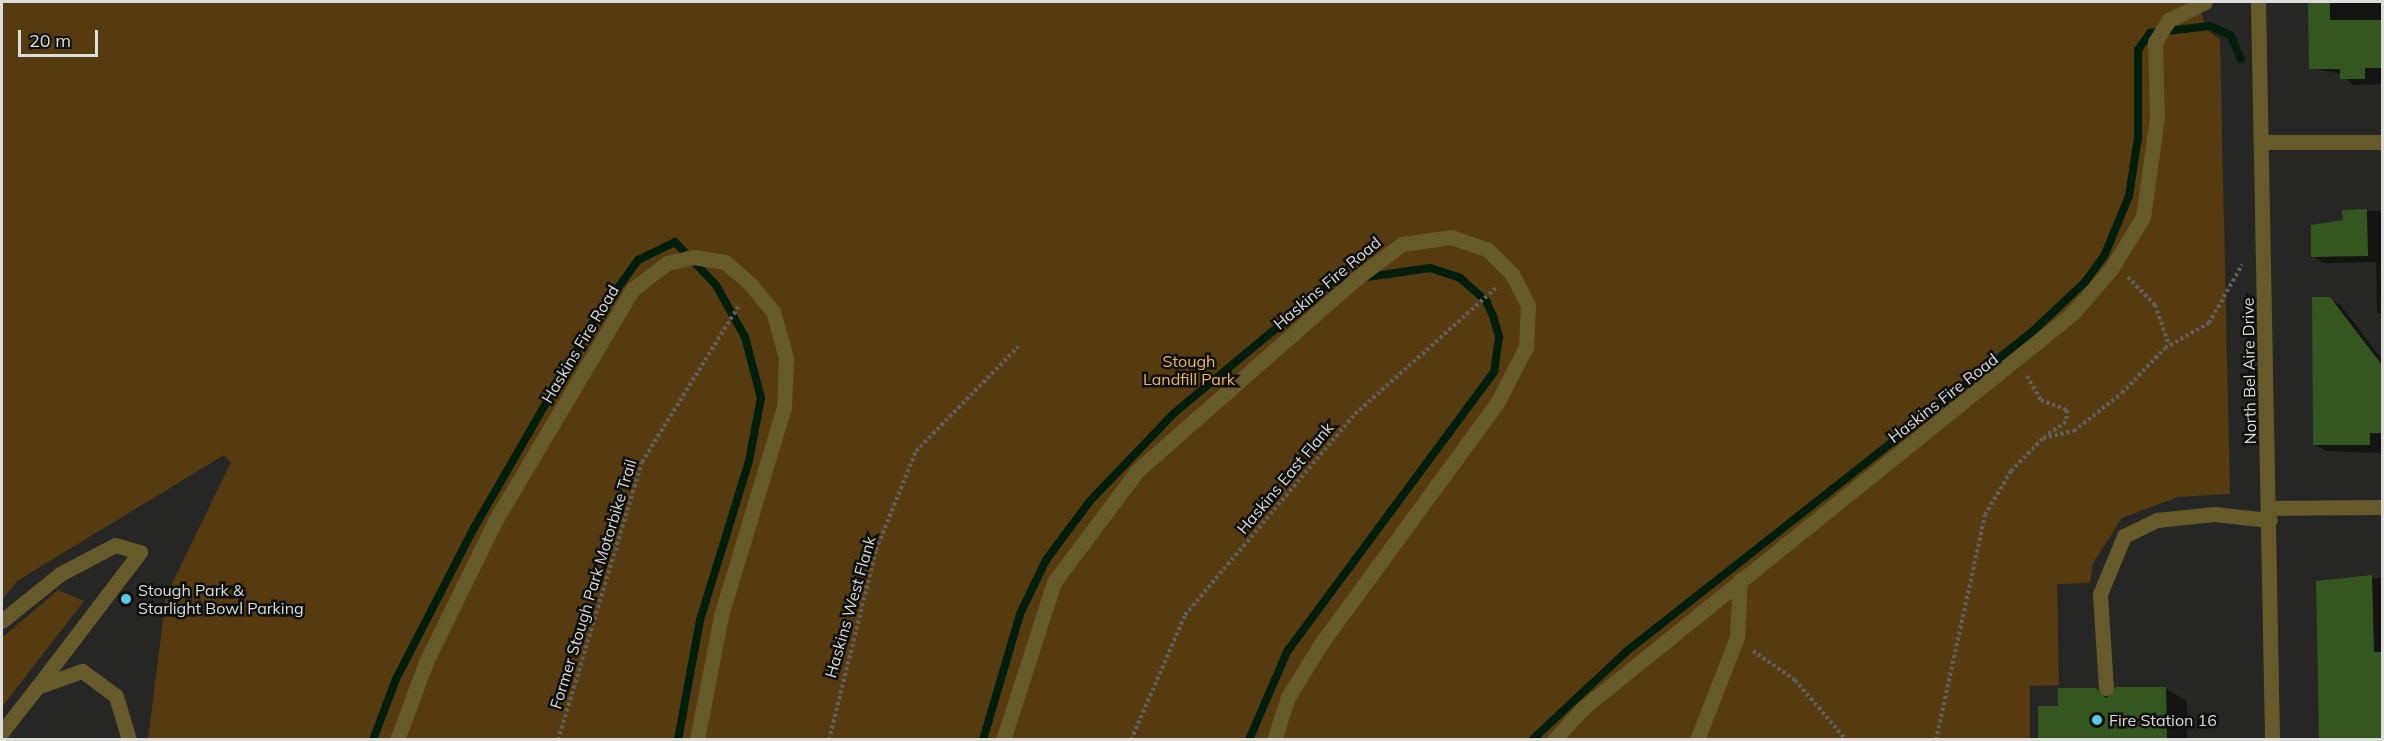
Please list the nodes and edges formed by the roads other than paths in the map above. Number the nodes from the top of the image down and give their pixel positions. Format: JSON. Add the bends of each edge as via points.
{"nodes":[{"id":1,"x":2205,"y":2,"type":"edge"},
{"id":2,"x":2258,"y":2,"type":"edge"},
{"id":3,"x":2262,"y":142,"type":"junction"},
{"id":4,"x":2382,"y":142,"type":"edge"},
{"id":5,"x":2382,"y":507,"type":"edge"},
{"id":6,"x":2270,"y":514,"type":"junction"},
{"id":7,"x":1740,"y":580,"type":"junction"},
{"id":8,"x":2,"y":621,"type":"edge"},
{"id":9,"x":37,"y":687,"type":"junction"},
{"id":10,"x":2106,"y":688,"type":"dead end"},
{"id":11,"x":2,"y":732,"type":"edge"},
{"id":12,"x":129,"y":740,"type":"edge"},
{"id":13,"x":397,"y":740,"type":"edge"},
{"id":14,"x":697,"y":740,"type":"edge"},
{"id":15,"x":1003,"y":740,"type":"edge"},
{"id":16,"x":1274,"y":740,"type":"edge"},
{"id":17,"x":1554,"y":740,"type":"edge"},
{"id":18,"x":1697,"y":740,"type":"edge"},
{"id":19,"x":2272,"y":740,"type":"edge"}],
"edges":[{"from":1,"to":7,"type":"street","name":"Haskins Fire Road","via":[[2169,20],[2155,42],[2153,174],[2143,217],[2111,269],[2073,313],[2016,364]]},
{"from":2,"to":3,"type":"street","name":"North Bel Aire Drive"},
{"from":3,"to":4,"type":"street"},
{"from":3,"to":6,"type":"street","name":"North Bel Aire Drive"},
{"from":5,"to":6,"type":"street"},
{"from":6,"to":10,"type":"street","via":[[2157,520],[2124,536],[2100,594]]},
{"from":6,"to":19,"type":"street","name":"North Bel Aire Drive"},
{"from":7,"to":17,"type":"street","name":"Haskins Fire Road","via":[[1583,708]]},
{"from":7,"to":18,"type":"street","via":[[1737,637]]},
{"from":8,"to":9,"type":"street","via":[[60,574],[115,545],[140,552]]},
{"from":9,"to":11,"type":"street"},
{"from":9,"to":12,"type":"street","via":[[82,671],[116,696]]},
{"from":13,"to":14,"type":"street","name":"Haskins Fire Road","via":[[426,662],[495,520],[633,289],[667,263],[693,257],[725,262],[751,285],[773,310],[786,358],[784,407],[720,616]]},
{"from":15,"to":16,"type":"street","name":"Haskins Fire Road","via":[[1054,582],[1137,471],[1357,278],[1402,244],[1451,237],[1488,250],[1512,274],[1528,304],[1521,356],[1497,403],[1320,645],[1288,697]]}]}
